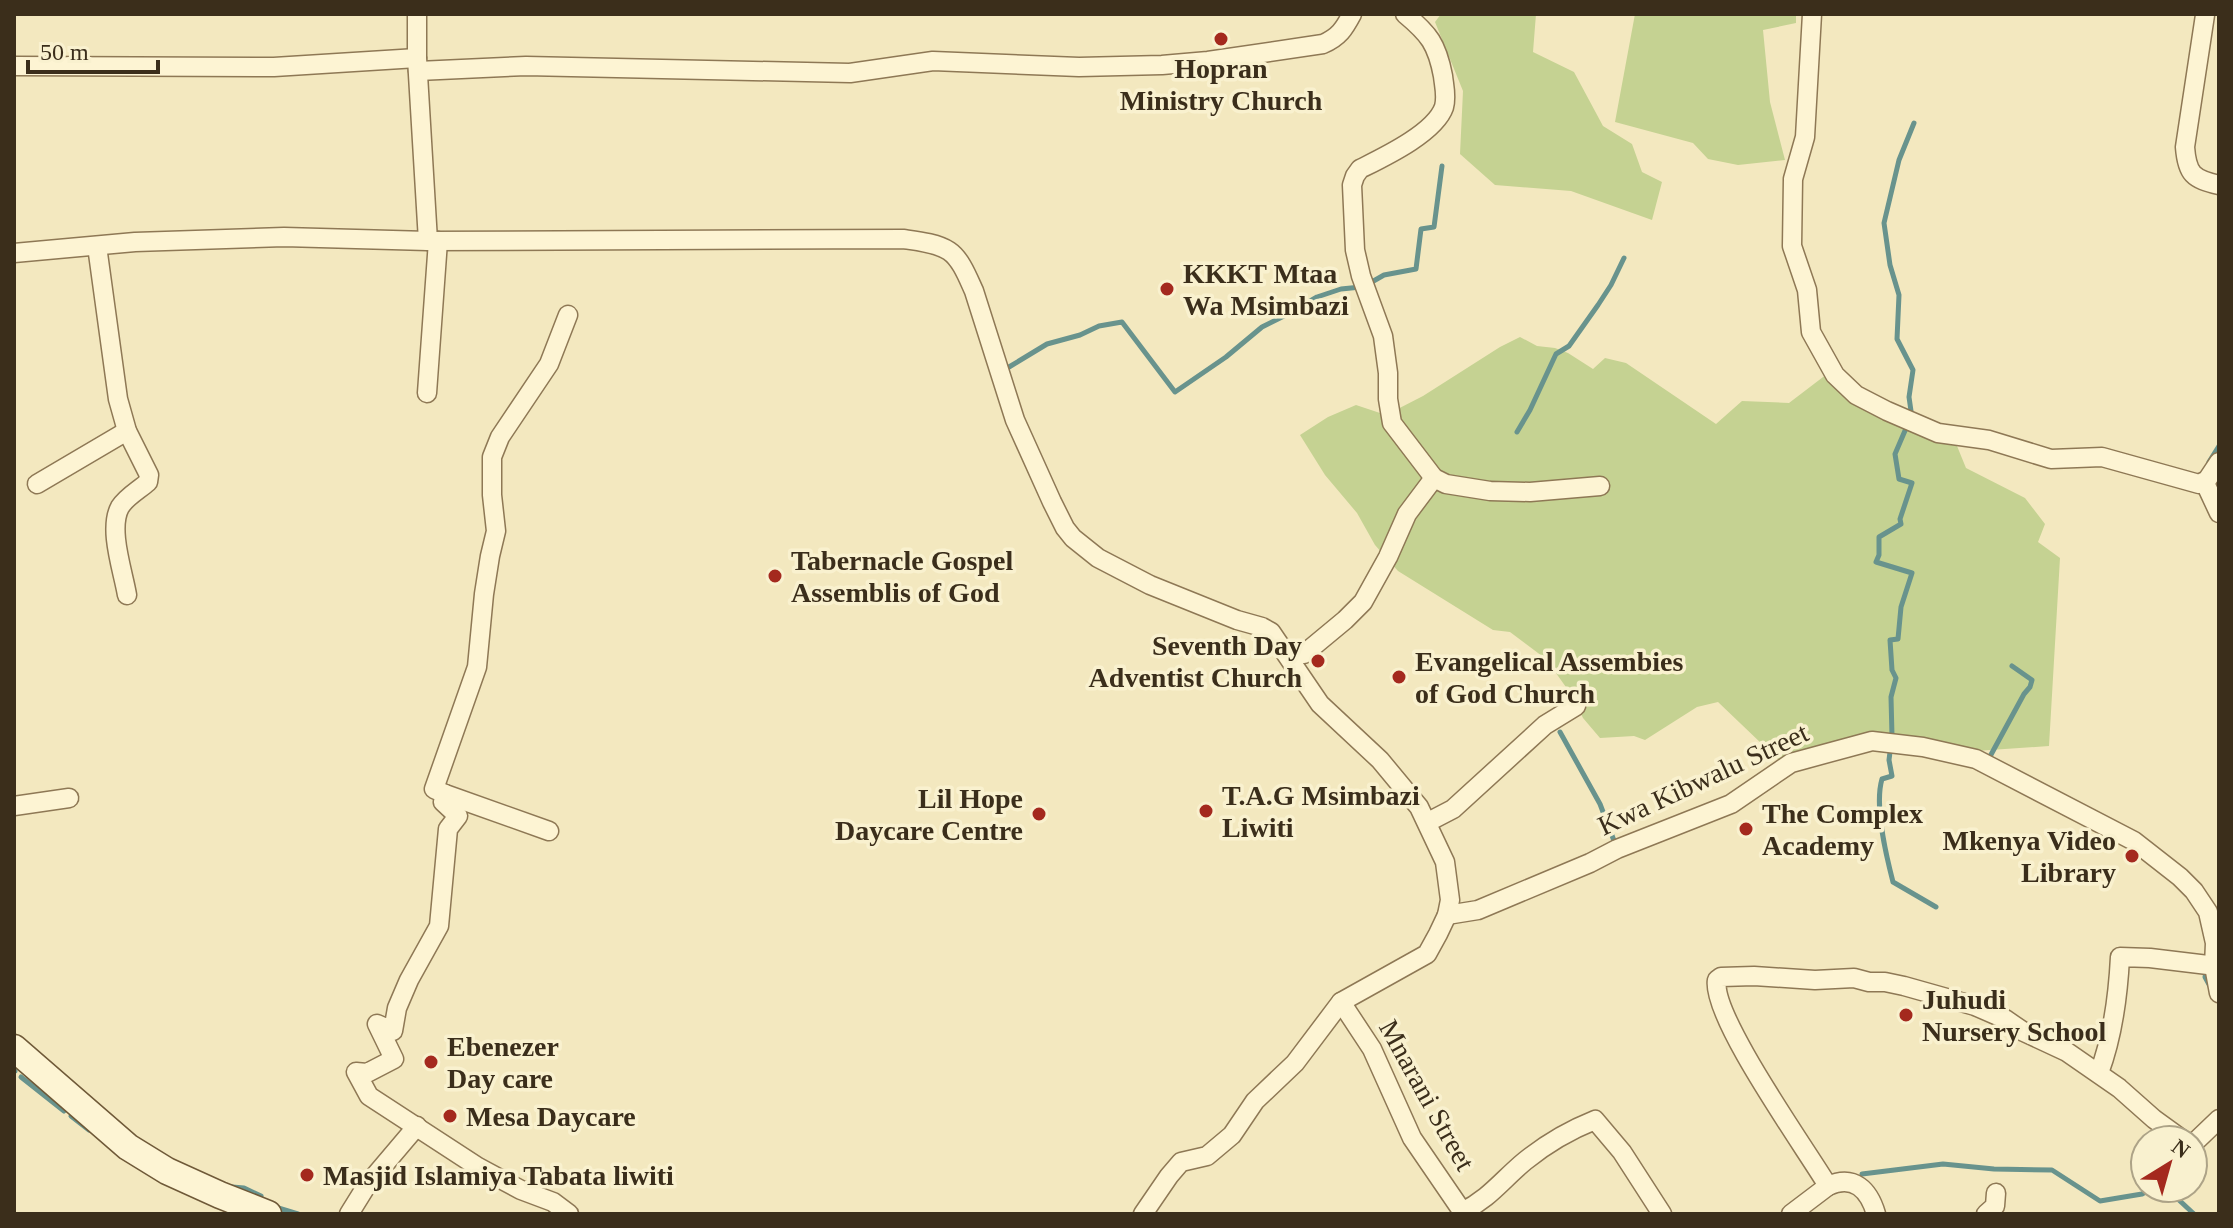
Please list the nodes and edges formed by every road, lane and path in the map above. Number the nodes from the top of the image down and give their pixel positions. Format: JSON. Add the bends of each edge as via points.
{"nodes":[{"id":1,"x":417,"y":14,"type":"edge"},
{"id":2,"x":1352,"y":14,"type":"edge"},
{"id":3,"x":1405,"y":14,"type":"edge"},
{"id":4,"x":1812,"y":14,"type":"edge"},
{"id":5,"x":2207,"y":15,"type":"edge"},
{"id":6,"x":418,"y":65,"type":"junction"},
{"id":7,"x":14,"y":66,"type":"edge"},
{"id":8,"x":2219,"y":185,"type":"edge"},
{"id":9,"x":433,"y":241,"type":"junction"},
{"id":10,"x":97,"y":246,"type":"junction"},
{"id":11,"x":14,"y":253,"type":"edge"},
{"id":12,"x":568,"y":315,"type":"dead end"},
{"id":13,"x":427,"y":393,"type":"dead end"},
{"id":14,"x":127,"y":431,"type":"junction"},
{"id":15,"x":2219,"y":462,"type":"edge"},
{"id":16,"x":1434,"y":478,"type":"junction"},
{"id":17,"x":2205,"y":483,"type":"junction"},
{"id":18,"x":37,"y":484,"type":"dead end"},
{"id":19,"x":1600,"y":486,"type":"dead end"},
{"id":20,"x":2219,"y":513,"type":"edge"},
{"id":21,"x":127,"y":595,"type":"dead end"},
{"id":22,"x":1285,"y":651,"type":"junction"},
{"id":23,"x":1576,"y":706,"type":"dead end"},
{"id":24,"x":445,"y":794,"type":"junction"},
{"id":25,"x":69,"y":798,"type":"dead end"},
{"id":26,"x":14,"y":806,"type":"edge"},
{"id":27,"x":1428,"y":822,"type":"junction"},
{"id":28,"x":549,"y":831,"type":"dead end"},
{"id":29,"x":1447,"y":915,"type":"junction"},
{"id":30,"x":2208,"y":965,"type":"dead end"},
{"id":31,"x":2219,"y":993,"type":"edge"},
{"id":32,"x":1341,"y":1002,"type":"junction"},
{"id":33,"x":14,"y":1048,"type":"edge"},
{"id":34,"x":2099,"y":1073,"type":"junction"},
{"id":35,"x":2161,"y":1124,"type":"edge"},
{"id":36,"x":417,"y":1126,"type":"junction"},
{"id":37,"x":1828,"y":1186,"type":"junction"},
{"id":38,"x":1996,"y":1193,"type":"dead end"},
{"id":39,"x":1463,"y":1213,"type":"edge"},
{"id":40,"x":268,"y":1214,"type":"edge"},
{"id":41,"x":349,"y":1214,"type":"edge"},
{"id":42,"x":569,"y":1214,"type":"edge"},
{"id":43,"x":1143,"y":1214,"type":"edge"},
{"id":44,"x":1662,"y":1214,"type":"edge"},
{"id":45,"x":1791,"y":1214,"type":"edge"},
{"id":46,"x":1876,"y":1214,"type":"edge"},
{"id":47,"x":1986,"y":1214,"type":"edge"}],
"edges":[{"from":1,"to":6,"type":"street"},
{"from":2,"to":6,"type":"street","via":[[1336,39],[1323,44],[1162,65],[933,61],[850,73]]},
{"from":3,"to":16,"type":"street","via":[[1423,29],[1438,53],[1443,108],[1434,123],[1355,176],[1355,250],[1383,336],[1392,423]]},
{"from":4,"to":17,"type":"street","via":[[1805,137],[1793,179],[1792,246],[1807,290],[1811,332],[1835,375],[1856,395],[1938,433],[1989,440],[2051,459],[2102,457]]},
{"from":5,"to":8,"type":"street","via":[[2186,162],[2202,181]]},
{"from":6,"to":7,"type":"street"},
{"from":6,"to":9,"type":"street"},
{"from":9,"to":10,"type":"street","via":[[284,237]]},
{"from":9,"to":13,"type":"street"},
{"from":9,"to":22,"type":"street","via":[[903,239],[950,251],[974,291],[1015,420],[1073,538],[1098,558],[1150,585],[1262,627]]},
{"from":10,"to":11,"type":"street"},
{"from":10,"to":14,"type":"street"},
{"from":12,"to":24,"type":"street","via":[[549,364],[492,457],[496,531],[477,667],[434,789]]},
{"from":14,"to":18,"type":"street"},
{"from":14,"to":21,"type":"street","via":[[149,475],[119,509],[116,521]]},
{"from":15,"to":17,"type":"street"},
{"from":16,"to":19,"type":"street","via":[[1490,491]]},
{"from":16,"to":22,"type":"street","via":[[1407,514],[1363,602],[1304,654]]},
{"from":17,"to":20,"type":"street"},
{"from":22,"to":27,"type":"street","via":[[1320,704],[1394,775]]},
{"from":23,"to":27,"type":"street","via":[[1545,725],[1453,809]]},
{"from":24,"to":28,"type":"street"},
{"from":24,"to":36,"type":"street","via":[[443,802],[458,816],[448,829],[439,926],[409,980],[393,1031],[377,1024],[394,1059],[367,1073],[356,1072],[369,1096]]},
{"from":25,"to":26,"type":"street"},
{"from":27,"to":29,"type":"street","via":[[1445,862]]},
{"from":29,"to":31,"type":"street","name":"Kwa Kibwalu Street","via":[[1478,910],[1731,804],[1791,763],[1872,741],[1976,759],[2134,841],[2180,877],[2208,912]]},
{"from":29,"to":32,"type":"street","via":[[1427,954]]},
{"from":30,"to":34,"type":"street","via":[[2120,957],[2117,1000]]},
{"from":32,"to":39,"type":"street","name":"Mnarani Street","via":[[1372,1049],[1412,1138]]},
{"from":32,"to":43,"type":"street","via":[[1232,1135],[1207,1156],[1181,1162]]},
{"from":33,"to":40,"type":"main road","via":[[128,1147],[167,1171]]},
{"from":34,"to":35,"type":"street"},
{"from":34,"to":37,"type":"street","via":[[1995,1014],[1904,986],[1854,978],[1721,977],[1717,997],[1739,1046]]},
{"from":36,"to":41,"type":"street"},
{"from":36,"to":42,"type":"street","via":[[478,1167]]},
{"from":37,"to":45,"type":"street"},
{"from":37,"to":46,"type":"street","via":[[1852,1182],[1872,1199]]},
{"from":38,"to":47,"type":"street","via":[[1995,1206]]},
{"from":39,"to":44,"type":"street","via":[[1536,1152],[1595,1120]]}]}
